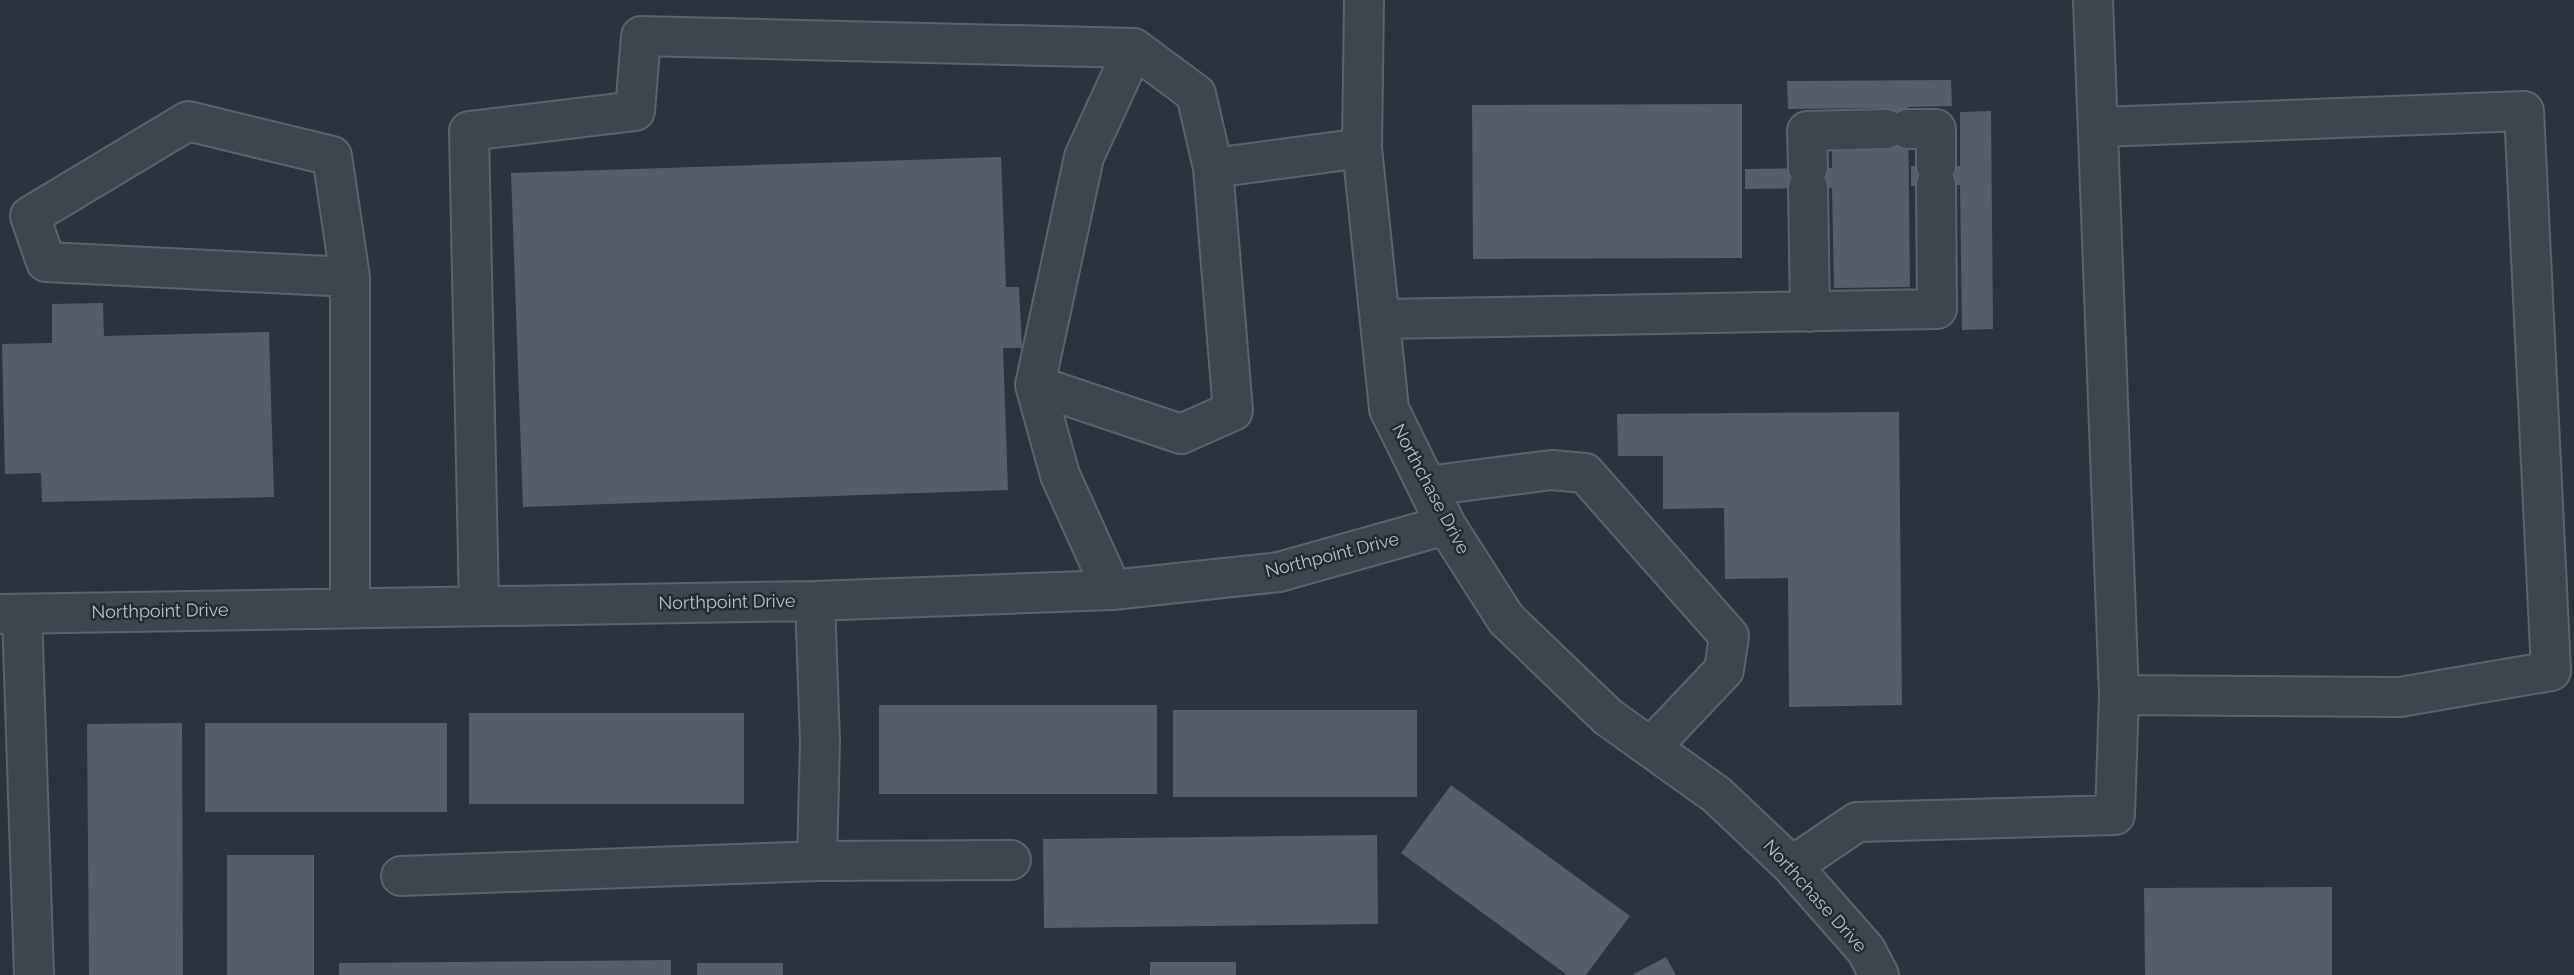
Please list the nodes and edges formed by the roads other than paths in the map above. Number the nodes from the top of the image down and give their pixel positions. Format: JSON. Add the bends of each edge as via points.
{"nodes":[{"id":1,"x":1364,"y":0,"type":"edge"},
{"id":2,"x":2094,"y":0,"type":"edge"},
{"id":3,"x":1134,"y":48,"type":"junction"},
{"id":4,"x":2100,"y":127,"type":"junction"},
{"id":5,"x":1362,"y":148,"type":"junction"},
{"id":6,"x":1213,"y":168,"type":"junction"},
{"id":7,"x":350,"y":278,"type":"junction"},
{"id":8,"x":1810,"y":312,"type":"junction"},
{"id":9,"x":1380,"y":319,"type":"junction"},
{"id":10,"x":1035,"y":385,"type":"junction"},
{"id":11,"x":1427,"y":486,"type":"junction"},
{"id":12,"x":1446,"y":525,"type":"junction"},
{"id":13,"x":1112,"y":590,"type":"junction"},
{"id":14,"x":815,"y":601,"type":"junction"},
{"id":15,"x":479,"y":606,"type":"junction"},
{"id":16,"x":350,"y":608,"type":"junction"},
{"id":17,"x":11,"y":614,"type":"edge"},
{"id":18,"x":2119,"y":695,"type":"junction"},
{"id":19,"x":1651,"y":747,"type":"junction"},
{"id":20,"x":1011,"y":860,"type":"dead end"},
{"id":21,"x":817,"y":861,"type":"junction"},
{"id":22,"x":1792,"y":866,"type":"junction"},
{"id":23,"x":401,"y":876,"type":"dead end"},
{"id":24,"x":34,"y":975,"type":"edge"},
{"id":25,"x":1879,"y":975,"type":"edge"}],
"edges":[{"from":1,"to":5,"type":"street","name":"Northchase Drive"},
{"from":2,"to":4,"type":"street"},
{"from":3,"to":6,"type":"street","via":[[1196,94]]},
{"from":3,"to":10,"type":"street","via":[[1084,157]]},
{"from":3,"to":15,"type":"street","via":[[641,36],[635,111],[469,131]]},
{"from":4,"to":18,"type":"street"},
{"from":4,"to":18,"type":"street","via":[[2524,111],[2551,671],[2400,697]]},
{"from":5,"to":6,"type":"street"},
{"from":5,"to":9,"type":"street","name":"Northchase Drive"},
{"from":6,"to":10,"type":"street","via":[[1233,411],[1181,434]]},
{"from":7,"to":7,"type":"street","via":[[332,156],[188,121],[30,216],[46,262]]},
{"from":7,"to":16,"type":"street"},
{"from":8,"to":8,"type":"street","via":[[1937,309],[1936,128],[1807,131]]},
{"from":8,"to":9,"type":"street"},
{"from":9,"to":11,"type":"street","name":"Northchase Drive","via":[[1390,410]]},
{"from":10,"to":13,"type":"street","via":[[1060,475]]},
{"from":11,"to":12,"type":"street","name":"Northchase Drive"},
{"from":11,"to":19,"type":"street","via":[[1551,470],[1585,472],[1729,636],[1724,670]]},
{"from":12,"to":13,"type":"street","name":"Northpoint Drive","via":[[1279,572]]},
{"from":12,"to":19,"type":"street","name":"Northchase Drive","via":[[1506,619],[1608,717]]},
{"from":13,"to":14,"type":"street","name":"Northpoint Drive"},
{"from":14,"to":15,"type":"street","name":"Northpoint Drive"},
{"from":14,"to":21,"type":"street","via":[[820,742]]},
{"from":15,"to":16,"type":"street","name":"Northpoint Drive"},
{"from":16,"to":17,"type":"street","name":"Northpoint Drive"},
{"from":17,"to":24,"type":"street"},
{"from":18,"to":22,"type":"street","via":[[2115,815],[1857,822]]},
{"from":19,"to":22,"type":"street","name":"Northchase Drive","via":[[1717,795]]},
{"from":20,"to":21,"type":"street"},
{"from":21,"to":23,"type":"street"},
{"from":22,"to":25,"type":"street","name":"Northchase Drive","via":[[1866,950]]}]}
